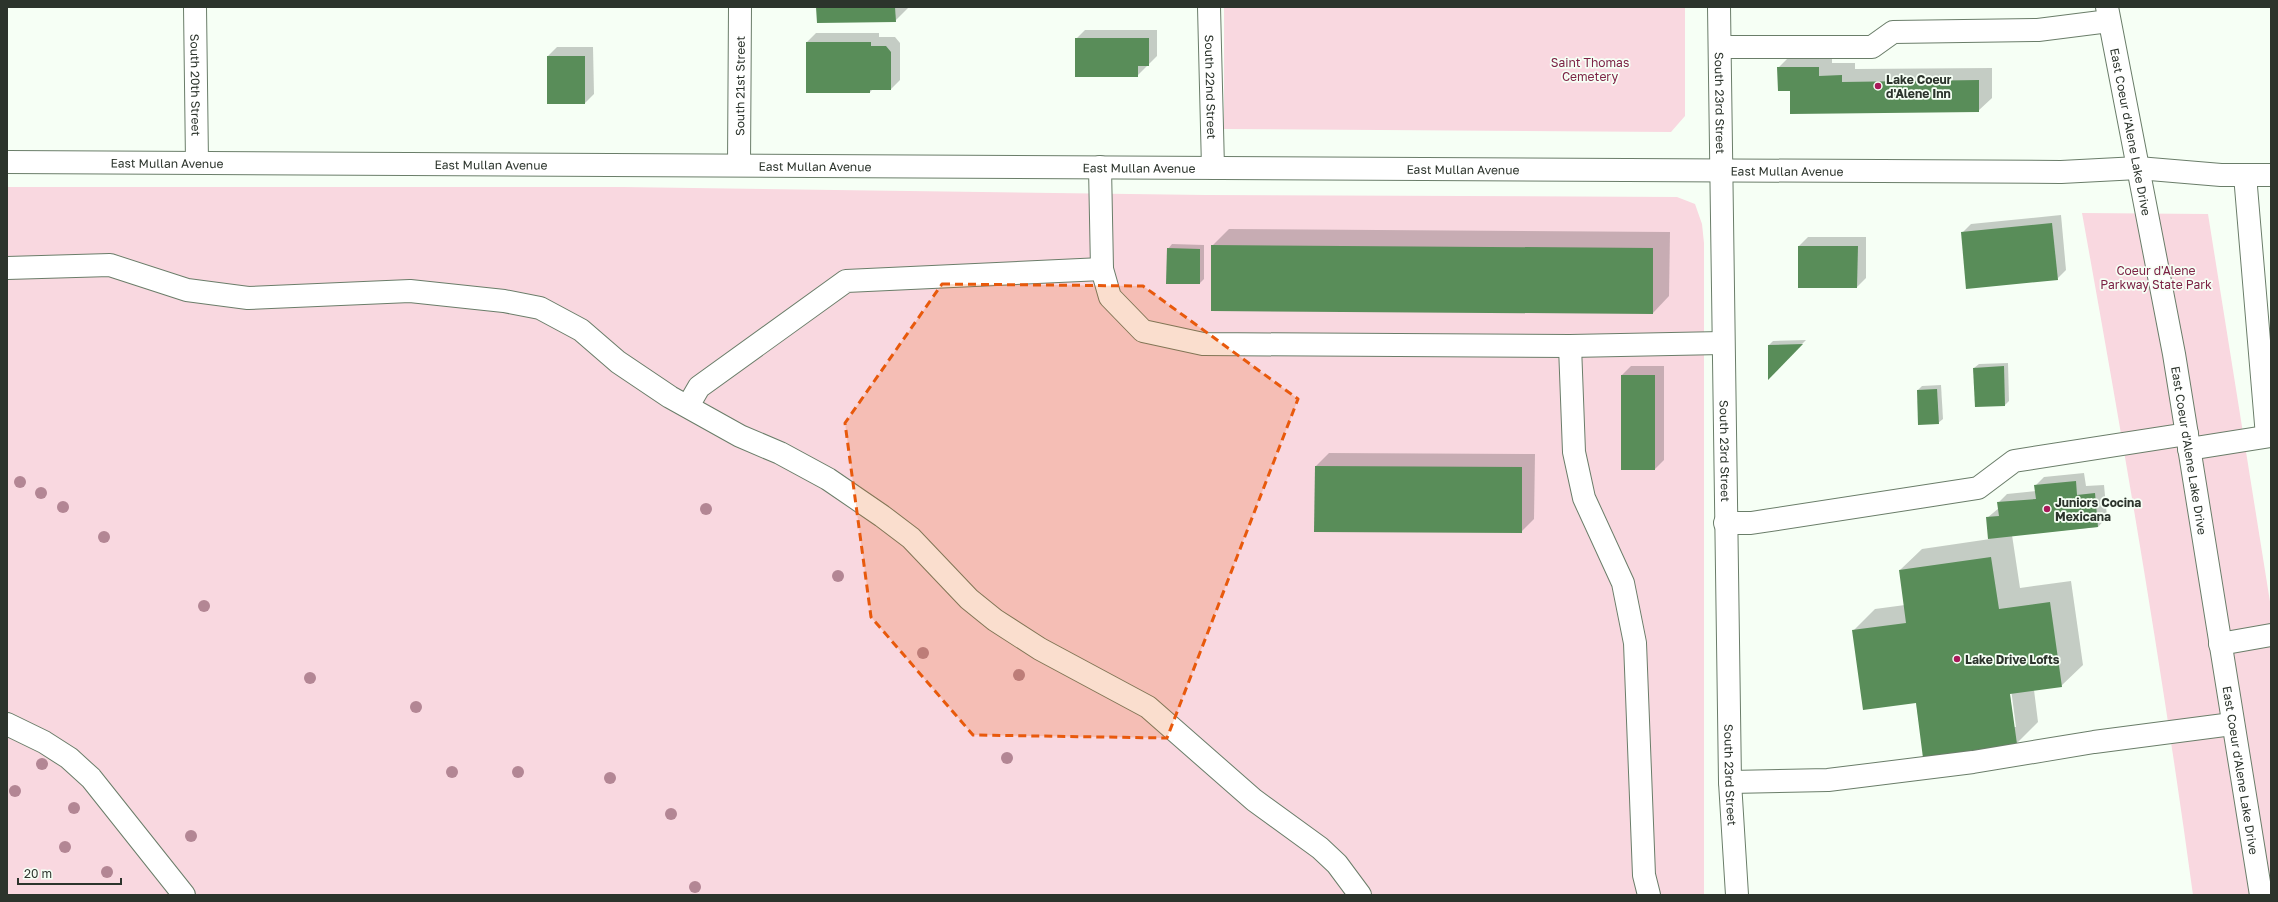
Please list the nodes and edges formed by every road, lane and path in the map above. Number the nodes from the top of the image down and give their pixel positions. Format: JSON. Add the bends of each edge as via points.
{"nodes":[{"id":1,"x":195,"y":7,"type":"edge"},
{"id":2,"x":740,"y":7,"type":"edge"},
{"id":3,"x":1209,"y":7,"type":"edge"},
{"id":4,"x":1719,"y":7,"type":"edge"},
{"id":5,"x":2108,"y":14,"type":"edge"},
{"id":6,"x":1720,"y":47,"type":"junction"},
{"id":7,"x":7,"y":162,"type":"edge"},
{"id":8,"x":196,"y":162,"type":"junction"},
{"id":9,"x":739,"y":164,"type":"junction"},
{"id":10,"x":1100,"y":167,"type":"junction"},
{"id":11,"x":1213,"y":168,"type":"junction"},
{"id":12,"x":2138,"y":168,"type":"junction"},
{"id":13,"x":1721,"y":170,"type":"junction"},
{"id":14,"x":2245,"y":175,"type":"junction"},
{"id":15,"x":2271,"y":175,"type":"edge"},
{"id":16,"x":7,"y":268,"type":"edge"},
{"id":17,"x":1102,"y":269,"type":"junction"},
{"id":18,"x":1722,"y":342,"type":"junction"},
{"id":19,"x":1570,"y":346,"type":"junction"},
{"id":20,"x":688,"y":406,"type":"junction"},
{"id":21,"x":2269,"y":436,"type":"edge"},
{"id":22,"x":2188,"y":442,"type":"junction"},
{"id":23,"x":1725,"y":524,"type":"junction"},
{"id":24,"x":2271,"y":635,"type":"edge"},
{"id":25,"x":2220,"y":644,"type":"junction"},
{"id":26,"x":7,"y":724,"type":"edge"},
{"id":27,"x":2232,"y":724,"type":"junction"},
{"id":28,"x":1730,"y":782,"type":"junction"},
{"id":29,"x":2262,"y":838,"type":"edge"},
{"id":30,"x":184,"y":895,"type":"edge"},
{"id":31,"x":1360,"y":895,"type":"edge"},
{"id":32,"x":1649,"y":895,"type":"edge"},
{"id":33,"x":1736,"y":895,"type":"edge"},
{"id":34,"x":2261,"y":895,"type":"edge"}],
"edges":[{"from":1,"to":8,"type":"street","name":"South 20th Street"},
{"from":2,"to":9,"type":"street","name":"South 21st Street"},
{"from":3,"to":11,"type":"street","name":"South 22nd Street"},
{"from":4,"to":6,"type":"street","name":"South 23rd Street"},
{"from":5,"to":6,"type":"street","via":[[2038,30],[1893,32],[1872,47]]},
{"from":5,"to":12,"type":"street","name":"East Coeur d'Alene Lake Drive"},
{"from":6,"to":13,"type":"street","name":"South 23rd Street"},
{"from":7,"to":8,"type":"street","name":"East Mullan Avenue"},
{"from":8,"to":9,"type":"street","name":"East Mullan Avenue"},
{"from":9,"to":10,"type":"street","name":"East Mullan Avenue"},
{"from":10,"to":11,"type":"street","name":"East Mullan Avenue"},
{"from":10,"to":17,"type":"street"},
{"from":11,"to":13,"type":"street","name":"East Mullan Avenue"},
{"from":12,"to":13,"type":"street","name":"East Mullan Avenue","via":[[2068,172]]},
{"from":12,"to":14,"type":"street","name":"East Mullan Avenue"},
{"from":12,"to":22,"type":"street","name":"East Coeur d'Alene Lake Drive","via":[[2174,354]]},
{"from":13,"to":18,"type":"street","name":"South 23rd Street"},
{"from":14,"to":15,"type":"street","name":"East Mullan Avenue"},
{"from":14,"to":21,"type":"street"},
{"from":16,"to":20,"type":"street","via":[[110,265],[187,290],[248,298],[410,291],[504,301],[540,308],[581,330],[644,380]]},
{"from":17,"to":19,"type":"street","via":[[1110,297],[1143,330],[1203,344]]},
{"from":17,"to":20,"type":"street","via":[[846,281],[699,387]]},
{"from":18,"to":19,"type":"street"},
{"from":18,"to":23,"type":"street","name":"South 23rd Street"},
{"from":19,"to":32,"type":"street","via":[[1575,460],[1584,498],[1623,583],[1635,643],[1644,875]]},
{"from":20,"to":31,"type":"street","via":[[740,436],[780,453],[828,479],[911,538],[969,599],[995,620],[1040,649],[1148,707],[1254,800],[1320,848],[1337,864]]},
{"from":21,"to":22,"type":"street"},
{"from":22,"to":23,"type":"street","via":[[2014,461],[1978,488],[1751,523]]},
{"from":22,"to":25,"type":"street","name":"East Coeur d'Alene Lake Drive"},
{"from":23,"to":28,"type":"street","name":"South 23rd Street"},
{"from":24,"to":25,"type":"street"},
{"from":25,"to":27,"type":"street","name":"East Coeur d'Alene Lake Drive"},
{"from":26,"to":30,"type":"street","via":[[69,758],[91,778]]},
{"from":27,"to":28,"type":"street","via":[[2094,742],[1973,762],[1828,780]]},
{"from":27,"to":29,"type":"street","name":"East Coeur d'Alene Lake Drive"},
{"from":28,"to":33,"type":"street","name":"South 23rd Street"},
{"from":29,"to":34,"type":"street","name":"East Coeur d'Alene Lake Drive"}]}
